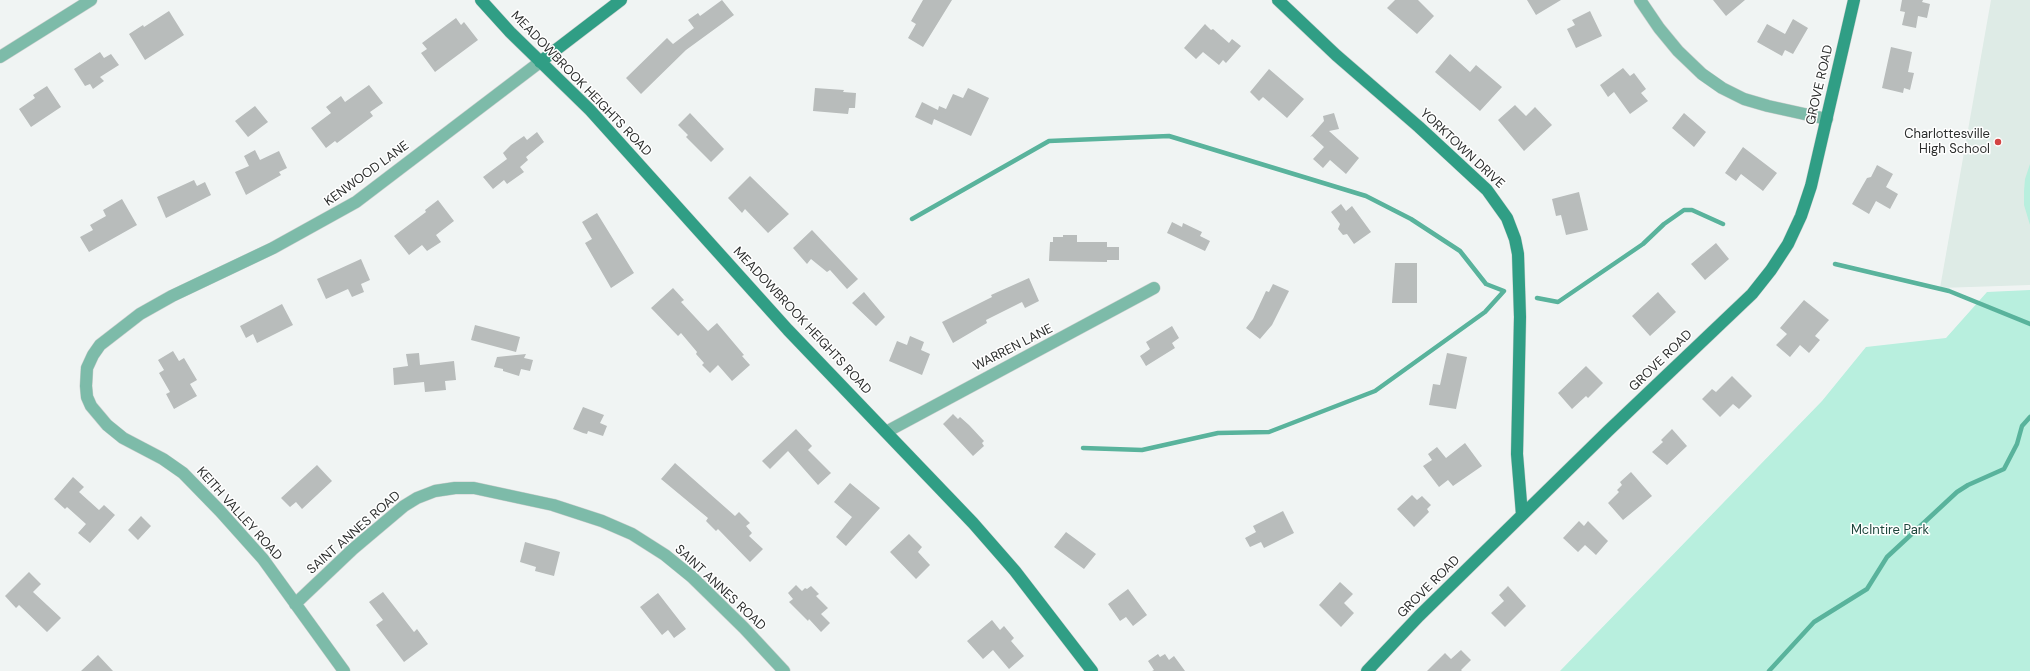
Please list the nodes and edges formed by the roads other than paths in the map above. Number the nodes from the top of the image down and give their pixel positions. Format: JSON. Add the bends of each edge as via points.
{"nodes":[{"id":1,"x":91,"y":0,"type":"edge"},
{"id":2,"x":480,"y":0,"type":"edge"},
{"id":3,"x":621,"y":0,"type":"edge"},
{"id":4,"x":1278,"y":0,"type":"edge"},
{"id":5,"x":1640,"y":0,"type":"edge"},
{"id":6,"x":1854,"y":0,"type":"edge"},
{"id":7,"x":0,"y":57,"type":"edge"},
{"id":8,"x":540,"y":62,"type":"junction"},
{"id":9,"x":1827,"y":119,"type":"junction"},
{"id":10,"x":1154,"y":288,"type":"dead end"},
{"id":11,"x":93,"y":355,"type":"joint"},
{"id":12,"x":886,"y":432,"type":"junction"},
{"id":13,"x":1522,"y":515,"type":"junction"},
{"id":14,"x":295,"y":604,"type":"junction"},
{"id":15,"x":344,"y":671,"type":"edge"},
{"id":16,"x":784,"y":671,"type":"edge"},
{"id":17,"x":1092,"y":671,"type":"edge"},
{"id":18,"x":1367,"y":671,"type":"edge"}],
"edges":[{"from":1,"to":7,"type":"street"},
{"from":2,"to":8,"type":"street","name":"MEADOWBROOK HEIGHTS ROAD"},
{"from":3,"to":8,"type":"street","name":"KENWOOD LANE"},
{"from":4,"to":13,"type":"street","name":"YORKTOWN DRIVE","via":[[1487,190],[1507,218],[1518,254],[1520,317],[1517,454]]},
{"from":5,"to":9,"type":"street","via":[[1678,51],[1702,74],[1722,88],[1744,99]]},
{"from":6,"to":9,"type":"street","name":"GROVE ROAD"},
{"from":8,"to":11,"type":"street","name":"KENWOOD LANE","via":[[356,202],[274,248],[172,296],[140,314],[109,336]]},
{"from":8,"to":12,"type":"street","name":"MEADOWBROOK HEIGHTS ROAD","via":[[628,150],[788,330]]},
{"from":9,"to":13,"type":"street","name":"GROVE ROAD","via":[[1801,216],[1788,244],[1771,270],[1752,294]]},
{"from":10,"to":12,"type":"street","name":"WARREN LANE"},
{"from":11,"to":14,"type":"street","name":"KEITH VALLEY ROAD","via":[[88,368],[86,386],[91,406],[107,425],[123,438],[163,459],[183,473],[263,559]]},
{"from":12,"to":17,"type":"street","name":"MEADOWBROOK HEIGHTS ROAD","via":[[973,522],[1015,571]]},
{"from":13,"to":18,"type":"street","name":"GROVE ROAD"},
{"from":14,"to":15,"type":"street","name":"KEITH VALLEY ROAD"},
{"from":14,"to":16,"type":"street","name":"SAINT ANNES ROAD","via":[[353,549],[404,506],[435,491],[474,488],[553,505],[632,534],[665,555],[692,577]]}]}
